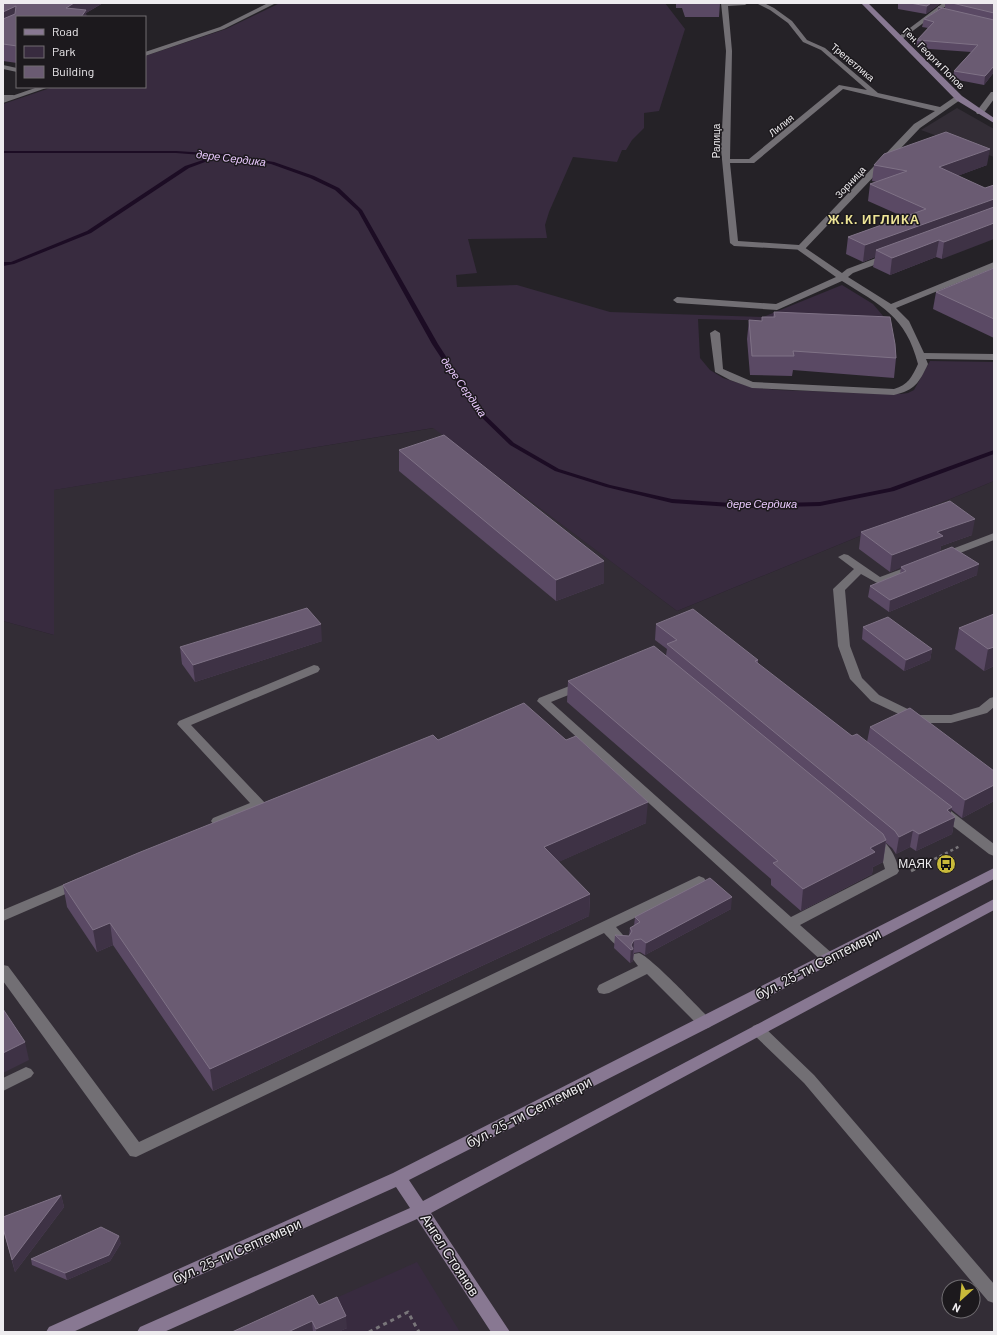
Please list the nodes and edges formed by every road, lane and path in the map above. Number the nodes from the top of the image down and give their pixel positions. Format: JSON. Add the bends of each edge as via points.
{"nodes":[{"id":1,"x":273,"y":3,"type":"edge"},
{"id":2,"x":724,"y":3,"type":"edge"},
{"id":3,"x":745,"y":3,"type":"edge"},
{"id":4,"x":759,"y":3,"type":"edge"},
{"id":5,"x":864,"y":3,"type":"edge"},
{"id":6,"x":947,"y":3,"type":"edge"},
{"id":7,"x":900,"y":38,"type":"junction"},
{"id":8,"x":146,"y":48,"type":"edge"},
{"id":9,"x":161,"y":48,"type":"junction"},
{"id":10,"x":146,"y":54,"type":"edge"},
{"id":11,"x":3,"y":67,"type":"edge"},
{"id":12,"x":16,"y":70,"type":"edge"},
{"id":13,"x":842,"y":87,"type":"joint"},
{"id":14,"x":42,"y":88,"type":"edge"},
{"id":15,"x":994,"y":94,"type":"edge"},
{"id":16,"x":877,"y":95,"type":"junction"},
{"id":17,"x":3,"y":97,"type":"edge"},
{"id":18,"x":13,"y":98,"type":"junction"},
{"id":19,"x":959,"y":98,"type":"junction"},
{"id":20,"x":3,"y":101,"type":"edge"},
{"id":21,"x":942,"y":110,"type":"junction"},
{"id":22,"x":980,"y":112,"type":"junction"},
{"id":23,"x":994,"y":121,"type":"edge"},
{"id":24,"x":726,"y":161,"type":"junction"},
{"id":25,"x":802,"y":248,"type":"junction"},
{"id":26,"x":900,"y":252,"type":"edge"},
{"id":27,"x":994,"y":265,"type":"edge"},
{"id":28,"x":842,"y":277,"type":"junction"},
{"id":29,"x":677,"y":300,"type":"dead end"},
{"id":30,"x":890,"y":307,"type":"junction"},
{"id":31,"x":715,"y":332,"type":"dead end"},
{"id":32,"x":921,"y":356,"type":"junction"},
{"id":33,"x":994,"y":357,"type":"edge"},
{"id":34,"x":994,"y":536,"type":"edge"},
{"id":35,"x":844,"y":557,"type":"dead end"},
{"id":36,"x":860,"y":569,"type":"junction"},
{"id":37,"x":314,"y":669,"type":"dead end"},
{"id":38,"x":593,"y":680,"type":"edge"},
{"id":39,"x":994,"y":700,"type":"edge"},
{"id":40,"x":931,"y":803,"type":"edge"},
{"id":41,"x":207,"y":826,"type":"edge"},
{"id":42,"x":861,"y":831,"type":"edge"},
{"id":43,"x":962,"y":845,"type":"dead end"},
{"id":44,"x":994,"y":851,"type":"edge"},
{"id":45,"x":906,"y":873,"type":"dead end"},
{"id":46,"x":994,"y":873,"type":"edge"},
{"id":47,"x":91,"y":878,"type":"edge"},
{"id":48,"x":699,"y":881,"type":"dead end"},
{"id":49,"x":994,"y":904,"type":"edge"},
{"id":50,"x":3,"y":916,"type":"edge"},
{"id":51,"x":790,"y":924,"type":"junction"},
{"id":52,"x":606,"y":926,"type":"junction"},
{"id":53,"x":623,"y":943,"type":"edge"},
{"id":54,"x":829,"y":959,"type":"junction"},
{"id":55,"x":3,"y":970,"type":"edge"},
{"id":56,"x":604,"y":989,"type":"dead end"},
{"id":57,"x":705,"y":1023,"type":"junction"},
{"id":58,"x":758,"y":1030,"type":"junction"},
{"id":59,"x":26,"y":1073,"type":"dead end"},
{"id":60,"x":3,"y":1085,"type":"edge"},
{"id":61,"x":398,"y":1178,"type":"junction"},
{"id":62,"x":421,"y":1210,"type":"junction"},
{"id":63,"x":994,"y":1296,"type":"edge"},
{"id":64,"x":55,"y":1332,"type":"edge"},
{"id":65,"x":146,"y":1332,"type":"edge"},
{"id":66,"x":369,"y":1332,"type":"edge"},
{"id":67,"x":419,"y":1332,"type":"edge"},
{"id":68,"x":502,"y":1332,"type":"edge"}],
"edges":[{"from":1,"to":9,"type":"street","via":[[222,28]]},
{"from":2,"to":3,"type":"street"},
{"from":2,"to":24,"type":"street","name":"Ралица","via":[[729,51]]},
{"from":4,"to":16,"type":"street","name":"Трепетлика","via":[[790,22],[805,41],[823,49]]},
{"from":5,"to":7,"type":"main road","name":"Ген. Георги Попов"},
{"from":6,"to":7,"type":"street","via":[[940,12]]},
{"from":7,"to":19,"type":"main road","name":"Ген. Георги Попов"},
{"from":8,"to":9,"type":"street"},
{"from":9,"to":10,"type":"street"},
{"from":11,"to":12,"type":"street"},
{"from":13,"to":16,"type":"street","name":"Трепетлика"},
{"from":13,"to":24,"type":"street","name":"Лилия","via":[[751,161]]},
{"from":14,"to":18,"type":"street"},
{"from":15,"to":22,"type":"street"},
{"from":16,"to":21,"type":"street","name":"Трепетлика"},
{"from":17,"to":18,"type":"street"},
{"from":18,"to":20,"type":"street"},
{"from":19,"to":21,"type":"street","name":"Зорница"},
{"from":19,"to":22,"type":"main road","name":"Ген. Георги Попов"},
{"from":21,"to":25,"type":"street","name":"Зорница","via":[[917,126]]},
{"from":22,"to":23,"type":"main road","name":"Ген. Георги Попов"},
{"from":24,"to":25,"type":"street","name":"Ралица","via":[[734,243]]},
{"from":25,"to":28,"type":"street"},
{"from":26,"to":28,"type":"street","via":[[850,271]]},
{"from":27,"to":30,"type":"street"},
{"from":28,"to":29,"type":"street","via":[[777,307]]},
{"from":28,"to":30,"type":"street"},
{"from":30,"to":32,"type":"street","via":[[904,321]]},
{"from":31,"to":32,"type":"street","via":[[718,370],[752,385],[894,392],[908,388],[916,379],[923,364]]},
{"from":32,"to":33,"type":"street"},
{"from":34,"to":36,"type":"street","via":[[879,581]]},
{"from":35,"to":36,"type":"street"},
{"from":36,"to":39,"type":"street","via":[[839,589],[844,646],[856,680],[865,689],[875,698],[918,719],[951,719],[983,710]]},
{"from":37,"to":41,"type":"street","via":[[183,724],[258,804]]},
{"from":38,"to":51,"type":"street","via":[[543,701]]},
{"from":40,"to":44,"type":"street"},
{"from":42,"to":51,"type":"street","via":[[886,852],[892,863],[892,871]]},
{"from":43,"to":45,"type":"path"},
{"from":46,"to":54,"type":"main road","name":"бул. 25-ти Септември"},
{"from":47,"to":50,"type":"street"},
{"from":48,"to":52,"type":"street"},
{"from":49,"to":58,"type":"main road"},
{"from":51,"to":54,"type":"street"},
{"from":52,"to":53,"type":"street"},
{"from":52,"to":55,"type":"street","via":[[136,1151]]},
{"from":54,"to":57,"type":"main road","name":"бул. 25-ти Септември"},
{"from":56,"to":57,"type":"street","via":[[644,962]]},
{"from":57,"to":61,"type":"main road","name":"бул. 25-ти Септември"},
{"from":58,"to":62,"type":"main road"},
{"from":58,"to":63,"type":"street","via":[[809,1079]]},
{"from":59,"to":60,"type":"street"},
{"from":61,"to":62,"type":"main road","name":"Ангел Стоянов"},
{"from":61,"to":64,"type":"main road","name":"бул. 25-ти Септември"},
{"from":62,"to":65,"type":"main road"},
{"from":62,"to":68,"type":"main road","name":"Ангел Стоянов"},
{"from":66,"to":67,"type":"path","via":[[408,1312]]}]}
